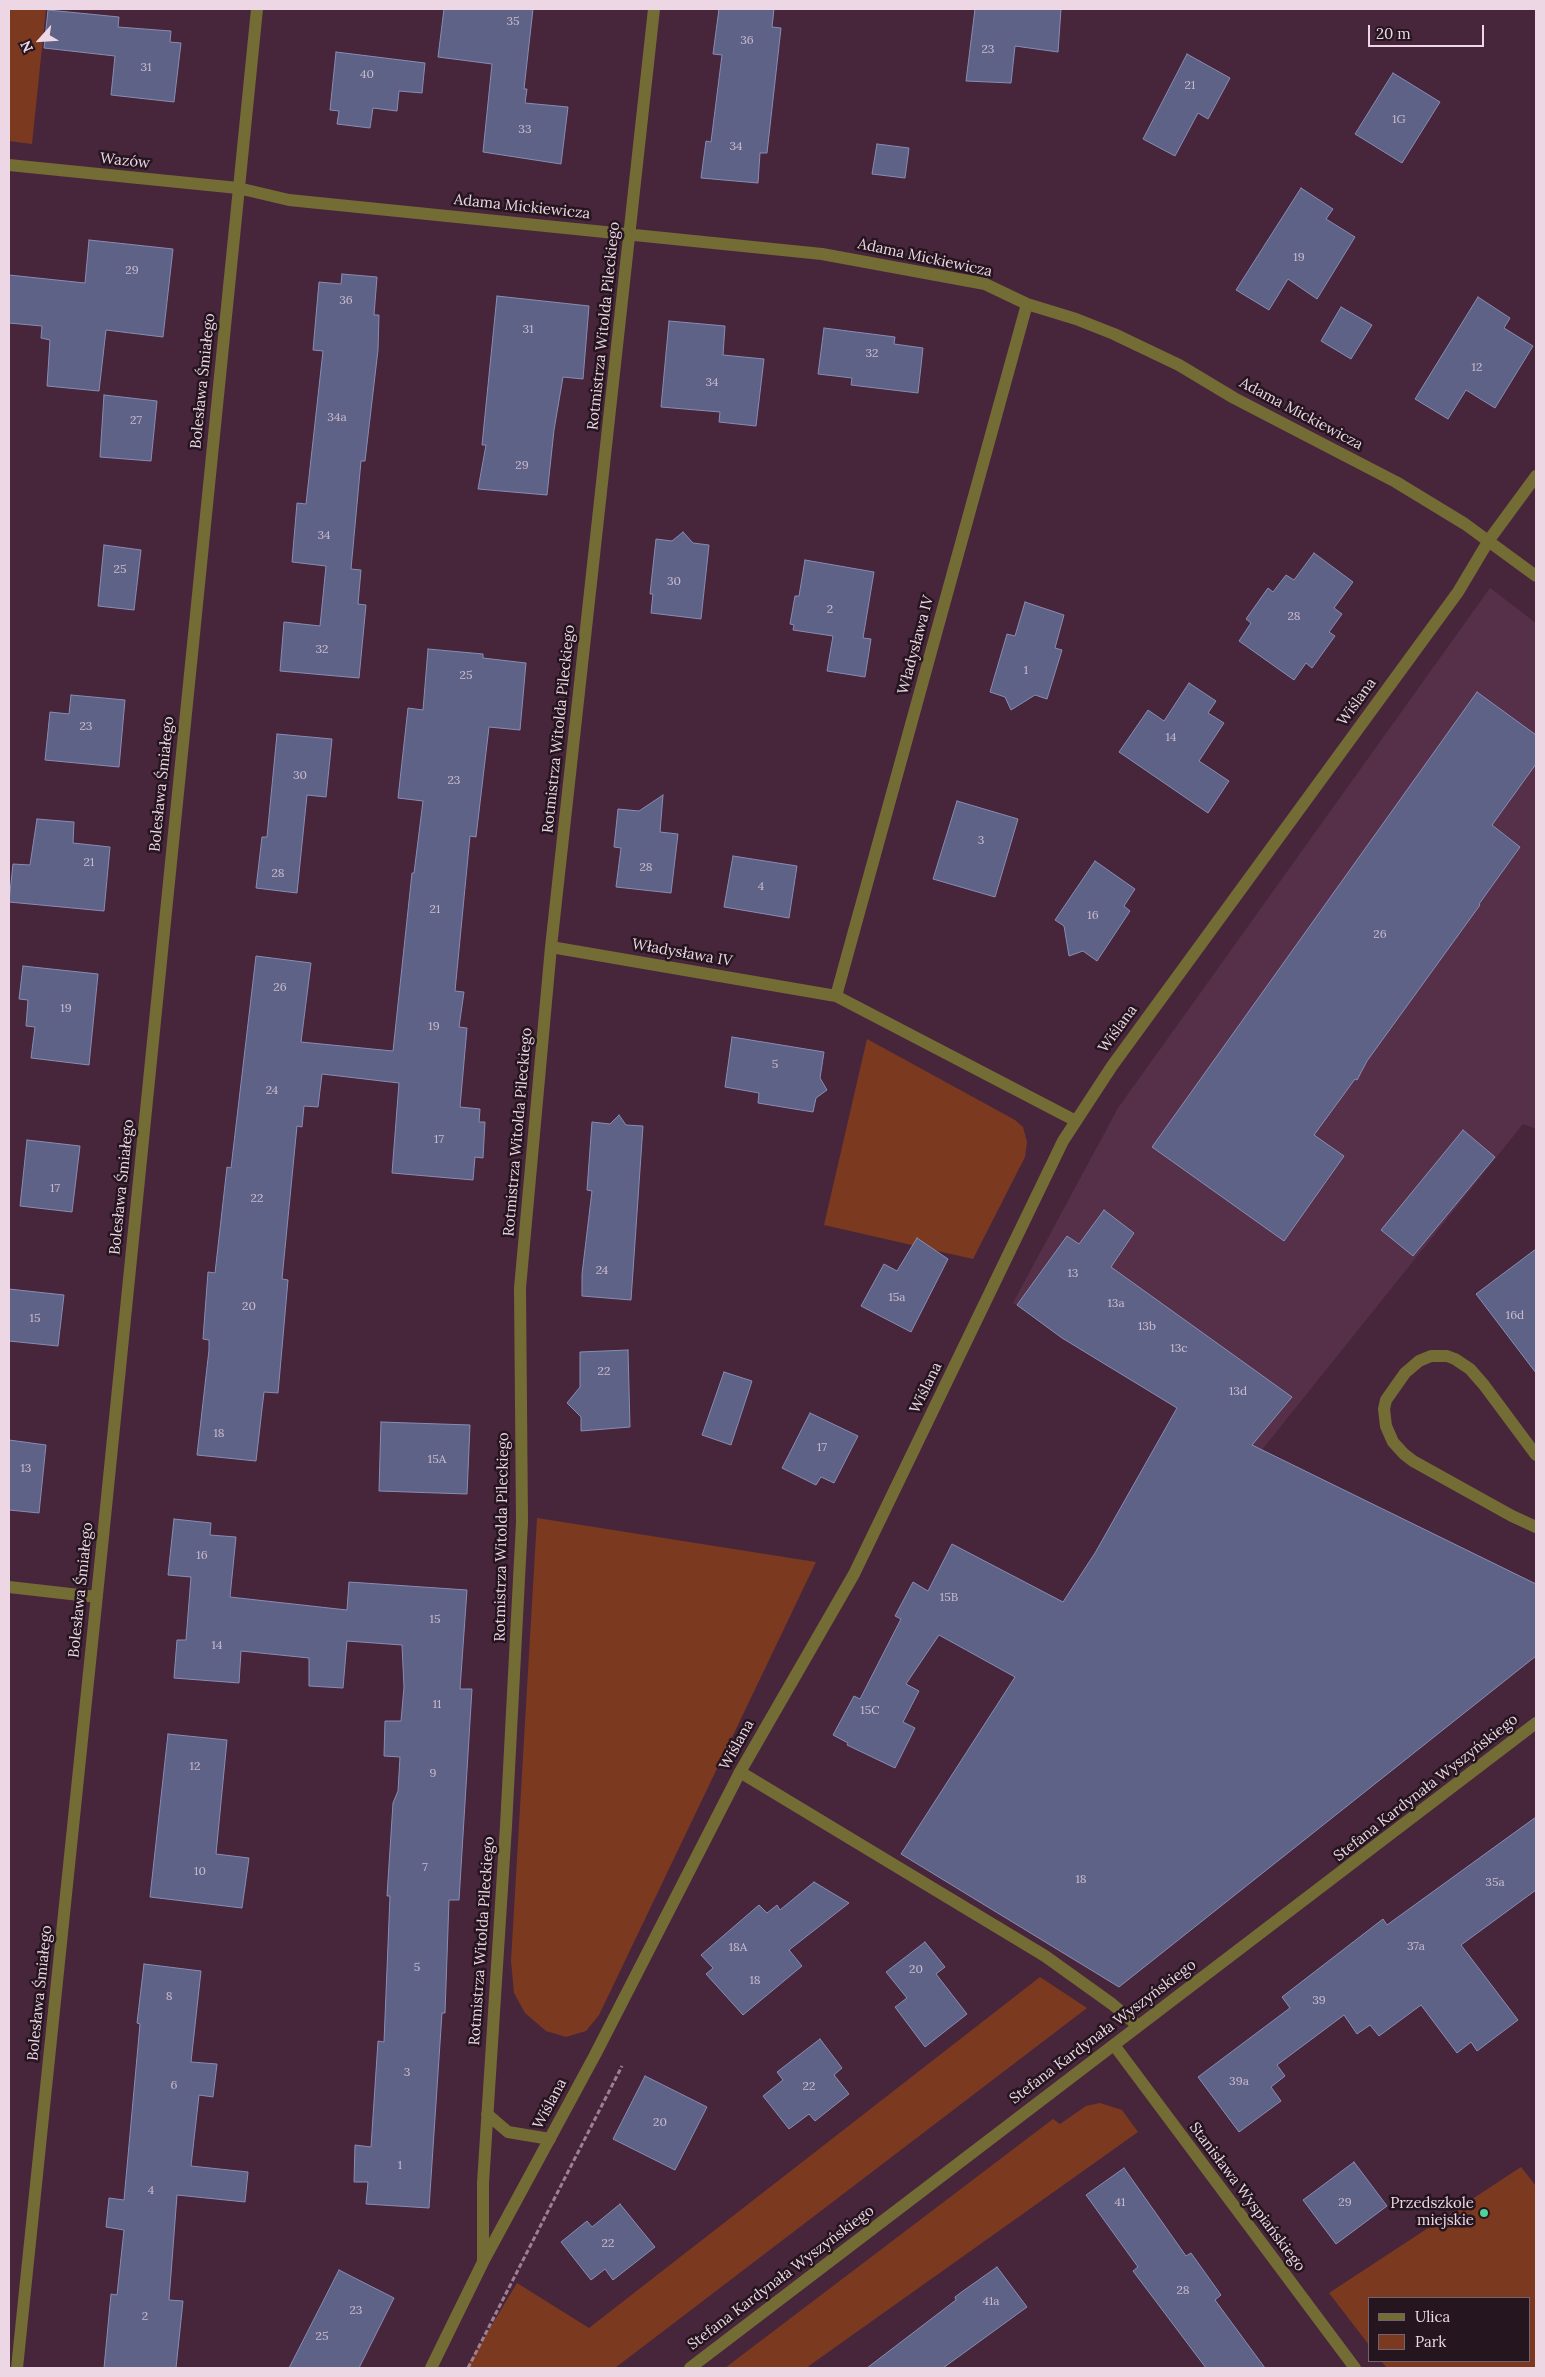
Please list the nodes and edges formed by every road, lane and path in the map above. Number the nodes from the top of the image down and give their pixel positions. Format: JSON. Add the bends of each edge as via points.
{"nodes":[{"id":1,"x":257,"y":9,"type":"edge"},
{"id":2,"x":654,"y":9,"type":"edge"},
{"id":3,"x":9,"y":165,"type":"edge"},
{"id":4,"x":238,"y":188,"type":"junction"},
{"id":5,"x":630,"y":235,"type":"junction"},
{"id":6,"x":1027,"y":304,"type":"junction"},
{"id":7,"x":1536,"y":476,"type":"edge"},
{"id":8,"x":1489,"y":540,"type":"junction"},
{"id":9,"x":1536,"y":576,"type":"edge"},
{"id":10,"x":552,"y":947,"type":"junction"},
{"id":11,"x":836,"y":996,"type":"junction"},
{"id":12,"x":1076,"y":1121,"type":"junction"},
{"id":13,"x":1536,"y":1454,"type":"edge"},
{"id":14,"x":1536,"y":1527,"type":"edge"},
{"id":15,"x":9,"y":1587,"type":"edge"},
{"id":16,"x":97,"y":1597,"type":"junction"},
{"id":17,"x":1536,"y":1723,"type":"edge"},
{"id":18,"x":740,"y":1772,"type":"junction"},
{"id":19,"x":1138,"y":2026,"type":"junction"},
{"id":20,"x":1114,"y":2045,"type":"junction"},
{"id":21,"x":626,"y":2060,"type":"dead end"},
{"id":22,"x":487,"y":2114,"type":"junction"},
{"id":23,"x":550,"y":2139,"type":"junction"},
{"id":24,"x":483,"y":2262,"type":"junction"},
{"id":25,"x":17,"y":2368,"type":"edge"},
{"id":26,"x":431,"y":2368,"type":"edge"},
{"id":27,"x":468,"y":2368,"type":"edge"},
{"id":28,"x":690,"y":2368,"type":"edge"},
{"id":29,"x":1355,"y":2368,"type":"edge"}],
"edges":[{"from":1,"to":4,"type":"street","name":"Bolesława Śmiałego"},
{"from":2,"to":5,"type":"street","name":"Rotmistrza Witolda Pileckiego"},
{"from":3,"to":4,"type":"street","name":"Wazów"},
{"from":4,"to":5,"type":"street","name":"Adama Mickiewicza","via":[[289,200]]},
{"from":4,"to":16,"type":"street","name":"Bolesława Śmiałego"},
{"from":5,"to":6,"type":"street","name":"Adama Mickiewicza","via":[[822,254],[985,284]]},
{"from":5,"to":10,"type":"street","name":"Rotmistrza Witolda Pileckiego"},
{"from":6,"to":8,"type":"street","name":"Adama Mickiewicza","via":[[1076,319],[1179,365],[1234,398],[1396,482]]},
{"from":6,"to":11,"type":"street","name":"Władysława IV"},
{"from":7,"to":8,"type":"street","name":"Wiślana"},
{"from":8,"to":9,"type":"street","name":"Adama Mickiewicza"},
{"from":8,"to":12,"type":"street","name":"Wiślana","via":[[1458,592],[1112,1066]]},
{"from":10,"to":11,"type":"street","name":"Władysława IV"},
{"from":10,"to":22,"type":"street","name":"Rotmistrza Witolda Pileckiego","via":[[520,1288],[522,1522]]},
{"from":11,"to":12,"type":"street","name":"Władysława IV"},
{"from":12,"to":18,"type":"street","name":"Wiślana","via":[[1063,1141],[854,1574]]},
{"from":13,"to":14,"type":"street","via":[[1484,1385],[1456,1359],[1431,1356],[1419,1361],[1405,1373],[1386,1400],[1386,1426],[1393,1442],[1404,1454]]},
{"from":15,"to":16,"type":"street"},
{"from":16,"to":25,"type":"street","name":"Bolesława Śmiałego"},
{"from":17,"to":19,"type":"street","name":"Stefana Kardynała Wyszyńskiego"},
{"from":18,"to":19,"type":"street","via":[[1045,1956]]},
{"from":18,"to":23,"type":"street","name":"Wiślana"},
{"from":19,"to":20,"type":"street","name":"Stefana Kardynała Wyszyńskiego"},
{"from":20,"to":28,"type":"street","name":"Stefana Kardynała Wyszyńskiego"},
{"from":20,"to":29,"type":"street","name":"Stanisława Wyspiańskiego"},
{"from":21,"to":27,"type":"path"},
{"from":22,"to":23,"type":"street","via":[[508,2132]]},
{"from":22,"to":24,"type":"street","name":"Rotmistrza Witolda Pileckiego"},
{"from":23,"to":24,"type":"street","name":"Wiślana"},
{"from":24,"to":26,"type":"street","name":"Wiślana"}]}
